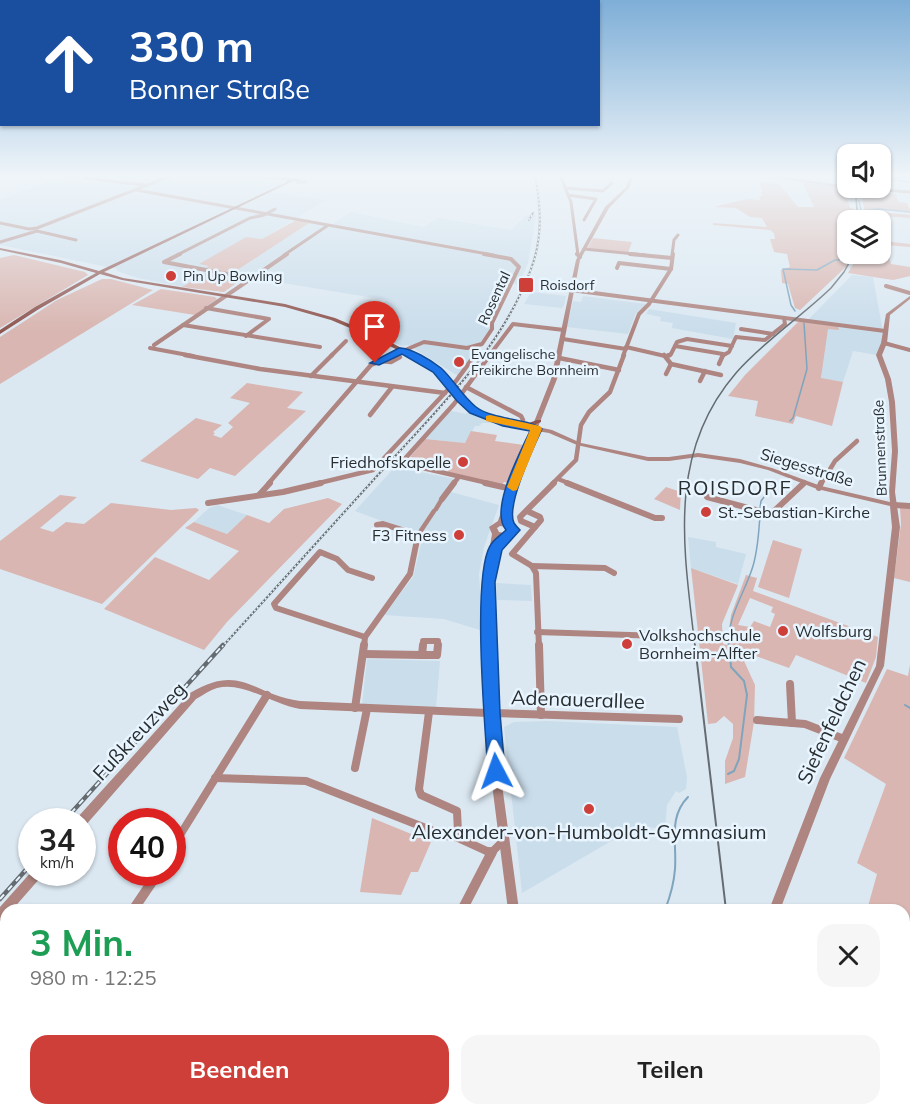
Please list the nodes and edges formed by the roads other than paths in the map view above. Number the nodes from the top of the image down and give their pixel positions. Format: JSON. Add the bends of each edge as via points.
{"nodes":[{"id":1,"x":15,"y":227,"type":"edge"},
{"id":2,"x":44,"y":227,"type":"edge"},
{"id":3,"x":196,"y":227,"type":"edge"},
{"id":4,"x":232,"y":227,"type":"edge"},
{"id":5,"x":325,"y":227,"type":"edge"},
{"id":6,"x":333,"y":227,"type":"edge"},
{"id":7,"x":574,"y":227,"type":"edge"},
{"id":8,"x":596,"y":227,"type":"edge"},
{"id":9,"x":37,"y":230,"type":"junction"},
{"id":10,"x":29,"y":231,"type":"junction"},
{"id":11,"x":678,"y":235,"type":"dead end"},
{"id":12,"x":76,"y":240,"type":"dead end"},
{"id":13,"x":0,"y":246,"type":"edge"},
{"id":14,"x":584,"y":249,"type":"junction"},
{"id":15,"x":672,"y":256,"type":"junction"},
{"id":16,"x":580,"y":257,"type":"junction"},
{"id":17,"x":617,"y":268,"type":"dead end"},
{"id":18,"x":671,"y":269,"type":"junction"},
{"id":19,"x":103,"y":272,"type":"junction"},
{"id":20,"x":248,"y":278,"type":"junction"},
{"id":21,"x":886,"y":286,"type":"dead end"},
{"id":22,"x":571,"y":290,"type":"junction"},
{"id":23,"x":910,"y":292,"type":"edge"},
{"id":24,"x":223,"y":296,"type":"junction"},
{"id":25,"x":910,"y":297,"type":"edge"},
{"id":26,"x":651,"y":300,"type":"junction"},
{"id":27,"x":206,"y":308,"type":"junction"},
{"id":28,"x":784,"y":318,"type":"junction"},
{"id":29,"x":183,"y":325,"type":"junction"},
{"id":30,"x":741,"y":328,"type":"dead end"},
{"id":31,"x":564,"y":330,"type":"junction"},
{"id":32,"x":885,"y":331,"type":"junction"},
{"id":33,"x":0,"y":332,"type":"edge"},
{"id":34,"x":773,"y":334,"type":"junction"},
{"id":35,"x":246,"y":336,"type":"junction"},
{"id":36,"x":563,"y":339,"type":"junction"},
{"id":37,"x":346,"y":342,"type":"dead end"},
{"id":38,"x":884,"y":343,"type":"junction"},
{"id":39,"x":675,"y":346,"type":"junction"},
{"id":40,"x":732,"y":346,"type":"junction"},
{"id":41,"x":320,"y":347,"type":"dead end"},
{"id":42,"x":476,"y":347,"type":"junction"},
{"id":43,"x":626,"y":348,"type":"junction"},
{"id":44,"x":910,"y":350,"type":"edge"},
{"id":45,"x":401,"y":354,"type":"junction"},
{"id":46,"x":723,"y":354,"type":"junction"},
{"id":47,"x":667,"y":356,"type":"junction"},
{"id":48,"x":559,"y":358,"type":"junction"},
{"id":49,"x":671,"y":364,"type":"junction"},
{"id":50,"x":719,"y":364,"type":"dead end"},
{"id":51,"x":619,"y":370,"type":"junction"},
{"id":52,"x":705,"y":370,"type":"junction"},
{"id":53,"x":666,"y":374,"type":"dead end"},
{"id":54,"x":721,"y":375,"type":"dead end"},
{"id":55,"x":310,"y":376,"type":"junction"},
{"id":56,"x":700,"y":381,"type":"dead end"},
{"id":57,"x":356,"y":382,"type":"junction"},
{"id":58,"x":392,"y":387,"type":"junction"},
{"id":59,"x":465,"y":389,"type":"junction"},
{"id":60,"x":446,"y":392,"type":"junction"},
{"id":61,"x":370,"y":415,"type":"dead end"},
{"id":62,"x":522,"y":423,"type":"junction"},
{"id":63,"x":538,"y":425,"type":"junction"},
{"id":64,"x":857,"y":441,"type":"dead end"},
{"id":65,"x":579,"y":444,"type":"junction"},
{"id":66,"x":458,"y":478,"type":"junction"},
{"id":67,"x":558,"y":479,"type":"junction"},
{"id":68,"x":804,"y":483,"type":"junction"},
{"id":69,"x":819,"y":488,"type":"junction"},
{"id":70,"x":512,"y":489,"type":"junction"},
{"id":71,"x":259,"y":495,"type":"junction"},
{"id":72,"x":707,"y":497,"type":"dead end"},
{"id":73,"x":442,"y":500,"type":"joint"},
{"id":74,"x":208,"y":503,"type":"dead end"},
{"id":75,"x":894,"y":505,"type":"junction"},
{"id":76,"x":910,"y":506,"type":"edge"},
{"id":77,"x":524,"y":513,"type":"junction"},
{"id":78,"x":662,"y":518,"type":"dead end"},
{"id":79,"x":504,"y":523,"type":"junction"},
{"id":80,"x":377,"y":525,"type":"dead end"},
{"id":81,"x":535,"y":527,"type":"junction"},
{"id":82,"x":496,"y":534,"type":"junction"},
{"id":83,"x":418,"y":535,"type":"junction"},
{"id":84,"x":505,"y":536,"type":"junction"},
{"id":85,"x":495,"y":548,"type":"junction"},
{"id":86,"x":532,"y":566,"type":"junction"},
{"id":87,"x":614,"y":573,"type":"dead end"},
{"id":88,"x":372,"y":578,"type":"dead end"},
{"id":89,"x":537,"y":632,"type":"junction"},
{"id":90,"x":661,"y":636,"type":"dead end"},
{"id":91,"x":365,"y":637,"type":"junction"},
{"id":92,"x":363,"y":654,"type":"junction"},
{"id":93,"x":422,"y":655,"type":"dead end"},
{"id":94,"x":790,"y":684,"type":"dead end"},
{"id":95,"x":267,"y":695,"type":"junction"},
{"id":96,"x":355,"y":708,"type":"junction"},
{"id":97,"x":367,"y":709,"type":"junction"},
{"id":98,"x":429,"y":712,"type":"junction"},
{"id":99,"x":492,"y":713,"type":"junction"},
{"id":100,"x":542,"y":715,"type":"junction"},
{"id":101,"x":679,"y":719,"type":"dead end"},
{"id":102,"x":757,"y":720,"type":"dead end"},
{"id":103,"x":792,"y":723,"type":"junction"},
{"id":104,"x":844,"y":739,"type":"junction"},
{"id":105,"x":355,"y":768,"type":"dead end"},
{"id":106,"x":215,"y":778,"type":"junction"},
{"id":107,"x":93,"y":808,"type":"edge"},
{"id":108,"x":186,"y":823,"type":"edge"},
{"id":109,"x":456,"y":837,"type":"junction"},
{"id":110,"x":504,"y":840,"type":"junction"},
{"id":111,"x":491,"y":853,"type":"junction"},
{"id":112,"x":26,"y":886,"type":"edge"},
{"id":113,"x":149,"y":886,"type":"edge"},
{"id":114,"x":10,"y":904,"type":"edge"},
{"id":115,"x":137,"y":904,"type":"edge"},
{"id":116,"x":465,"y":904,"type":"edge"},
{"id":117,"x":513,"y":904,"type":"edge"},
{"id":118,"x":777,"y":904,"type":"edge"}],
"edges":[{"from":1,"to":10,"type":"street"},
{"from":2,"to":9,"type":"street"},
{"from":3,"to":19,"type":"main road"},
{"from":4,"to":20,"type":"street","via":[[164,262]]},
{"from":5,"to":20,"type":"street"},
{"from":6,"to":42,"type":"street","name":"Rosental","via":[[497,255],[515,262],[519,269],[492,329]]},
{"from":7,"to":16,"type":"street"},
{"from":8,"to":14,"type":"street"},
{"from":9,"to":10,"type":"street"},
{"from":9,"to":12,"type":"street"},
{"from":10,"to":13,"type":"street"},
{"from":11,"to":15,"type":"street"},
{"from":13,"to":19,"type":"main road"},
{"from":14,"to":15,"type":"street"},
{"from":14,"to":16,"type":"street"},
{"from":15,"to":18,"type":"street"},
{"from":16,"to":22,"type":"street"},
{"from":17,"to":18,"type":"street","via":[[619,263]]},
{"from":18,"to":26,"type":"street"},
{"from":19,"to":24,"type":"main road","via":[[142,283]]},
{"from":19,"to":33,"type":"main road"},
{"from":20,"to":24,"type":"street"},
{"from":21,"to":23,"type":"street"},
{"from":22,"to":26,"type":"street"},
{"from":22,"to":31,"type":"street"},
{"from":24,"to":27,"type":"street"},
{"from":24,"to":45,"type":"main road","via":[[319,314],[349,325]]},
{"from":25,"to":32,"type":"street","name":"Brunnenstraße","via":[[888,314]]},
{"from":26,"to":28,"type":"street"},
{"from":26,"to":43,"type":"street","via":[[639,314]]},
{"from":27,"to":29,"type":"street"},
{"from":27,"to":35,"type":"street","via":[[268,319]]},
{"from":28,"to":32,"type":"street"},
{"from":28,"to":34,"type":"street","via":[[785,324]]},
{"from":29,"to":35,"type":"street"},
{"from":29,"to":55,"type":"street","via":[[152,347]]},
{"from":30,"to":34,"type":"street"},
{"from":31,"to":36,"type":"street"},
{"from":31,"to":59,"type":"street","via":[[513,324]]},
{"from":32,"to":38,"type":"street","name":"Brunnenstraße"},
{"from":34,"to":40,"type":"street","via":[[763,340],[737,336]]},
{"from":35,"to":41,"type":"street"},
{"from":36,"to":43,"type":"street"},
{"from":36,"to":48,"type":"street"},
{"from":37,"to":55,"type":"street"},
{"from":38,"to":44,"type":"street"},
{"from":38,"to":75,"type":"street","name":"Brunnenstraße","via":[[879,356],[891,402]]},
{"from":39,"to":40,"type":"street","via":[[685,339]]},
{"from":39,"to":46,"type":"street"},
{"from":39,"to":47,"type":"street"},
{"from":40,"to":46,"type":"street"},
{"from":42,"to":45,"type":"street","name":"Rosental","via":[[428,342]]},
{"from":42,"to":60,"type":"street","via":[[477,352]]},
{"from":43,"to":47,"type":"street"},
{"from":43,"to":51,"type":"street"},
{"from":45,"to":57,"type":"street","name":"Rosental","via":[[391,362],[380,360],[371,364]]},
{"from":45,"to":62,"type":"main road","via":[[437,370],[474,411],[494,420]]},
{"from":46,"to":50,"type":"street"},
{"from":47,"to":49,"type":"street"},
{"from":48,"to":51,"type":"street"},
{"from":48,"to":63,"type":"street"},
{"from":49,"to":52,"type":"street"},
{"from":49,"to":53,"type":"street"},
{"from":51,"to":65,"type":"street","via":[[610,392],[580,425]]},
{"from":52,"to":54,"type":"street"},
{"from":52,"to":56,"type":"street"},
{"from":55,"to":57,"type":"street"},
{"from":57,"to":58,"type":"street"},
{"from":57,"to":71,"type":"street"},
{"from":58,"to":60,"type":"street"},
{"from":58,"to":61,"type":"street"},
{"from":59,"to":62,"type":"street","via":[[521,416]]},
{"from":59,"to":66,"type":"street","via":[[401,465]]},
{"from":60,"to":71,"type":"street","via":[[373,470]]},
{"from":62,"to":63,"type":"main road"},
{"from":63,"to":65,"type":"street","name":"Siegesstraße"},
{"from":63,"to":70,"type":"street"},
{"from":64,"to":69,"type":"street","via":[[826,471]]},
{"from":65,"to":67,"type":"street","via":[[576,460]]},
{"from":65,"to":68,"type":"street","name":"Siegesstraße","via":[[658,460],[698,455],[730,459]]},
{"from":66,"to":70,"type":"street"},
{"from":66,"to":73,"type":"street"},
{"from":67,"to":77,"type":"street"},
{"from":67,"to":78,"type":"street"},
{"from":68,"to":69,"type":"street","name":"Siegesstraße"},
{"from":68,"to":72,"type":"street","via":[[771,514]]},
{"from":69,"to":75,"type":"street","name":"Siegesstraße"},
{"from":70,"to":79,"type":"street"},
{"from":71,"to":74,"type":"street"},
{"from":73,"to":83,"type":"street"},
{"from":75,"to":76,"type":"street"},
{"from":75,"to":104,"type":"street","name":"Siefenfeldchen","via":[[896,527],[880,666]]},
{"from":77,"to":81,"type":"street","via":[[521,521]]},
{"from":77,"to":81,"type":"street","via":[[542,519]]},
{"from":79,"to":82,"type":"street","via":[[493,527]]},
{"from":79,"to":84,"type":"street","via":[[513,530]]},
{"from":80,"to":83,"type":"street"},
{"from":81,"to":86,"type":"street","via":[[512,554]]},
{"from":82,"to":84,"type":"street"},
{"from":82,"to":85,"type":"street"},
{"from":83,"to":91,"type":"street","via":[[410,574]]},
{"from":84,"to":85,"type":"street"},
{"from":85,"to":99,"type":"street","via":[[488,582]]},
{"from":86,"to":87,"type":"street","via":[[605,568]]},
{"from":86,"to":89,"type":"street","via":[[536,573]]},
{"from":88,"to":91,"type":"street","via":[[348,570],[337,559],[320,552],[274,604],[276,608]]},
{"from":89,"to":90,"type":"street"},
{"from":89,"to":100,"type":"street"},
{"from":91,"to":92,"type":"street"},
{"from":92,"to":93,"type":"street"},
{"from":92,"to":96,"type":"street"},
{"from":94,"to":103,"type":"street"},
{"from":95,"to":96,"type":"street","name":"Adenauerallee","via":[[289,703]]},
{"from":95,"to":106,"type":"street"},
{"from":95,"to":107,"type":"street","name":"Fußkreuzweg","via":[[237,682],[205,688],[182,708]]},
{"from":96,"to":97,"type":"street","name":"Adenauerallee"},
{"from":97,"to":98,"type":"street","name":"Adenauerallee"},
{"from":97,"to":105,"type":"street"},
{"from":98,"to":99,"type":"street","name":"Adenauerallee"},
{"from":98,"to":109,"type":"street","via":[[419,789],[421,795],[457,811]]},
{"from":99,"to":100,"type":"street","name":"Adenauerallee"},
{"from":99,"to":110,"type":"street"},
{"from":100,"to":101,"type":"street","name":"Adenauerallee"},
{"from":102,"to":103,"type":"street"},
{"from":103,"to":104,"type":"street","via":[[819,728]]},
{"from":104,"to":118,"type":"street","name":"Siefenfeldchen"},
{"from":106,"to":108,"type":"street"},
{"from":106,"to":109,"type":"street","via":[[306,781]]},
{"from":109,"to":111,"type":"street"},
{"from":110,"to":111,"type":"street"},
{"from":110,"to":117,"type":"street"},
{"from":111,"to":116,"type":"street"},
{"from":112,"to":114,"type":"street"},
{"from":113,"to":115,"type":"street"}]}
